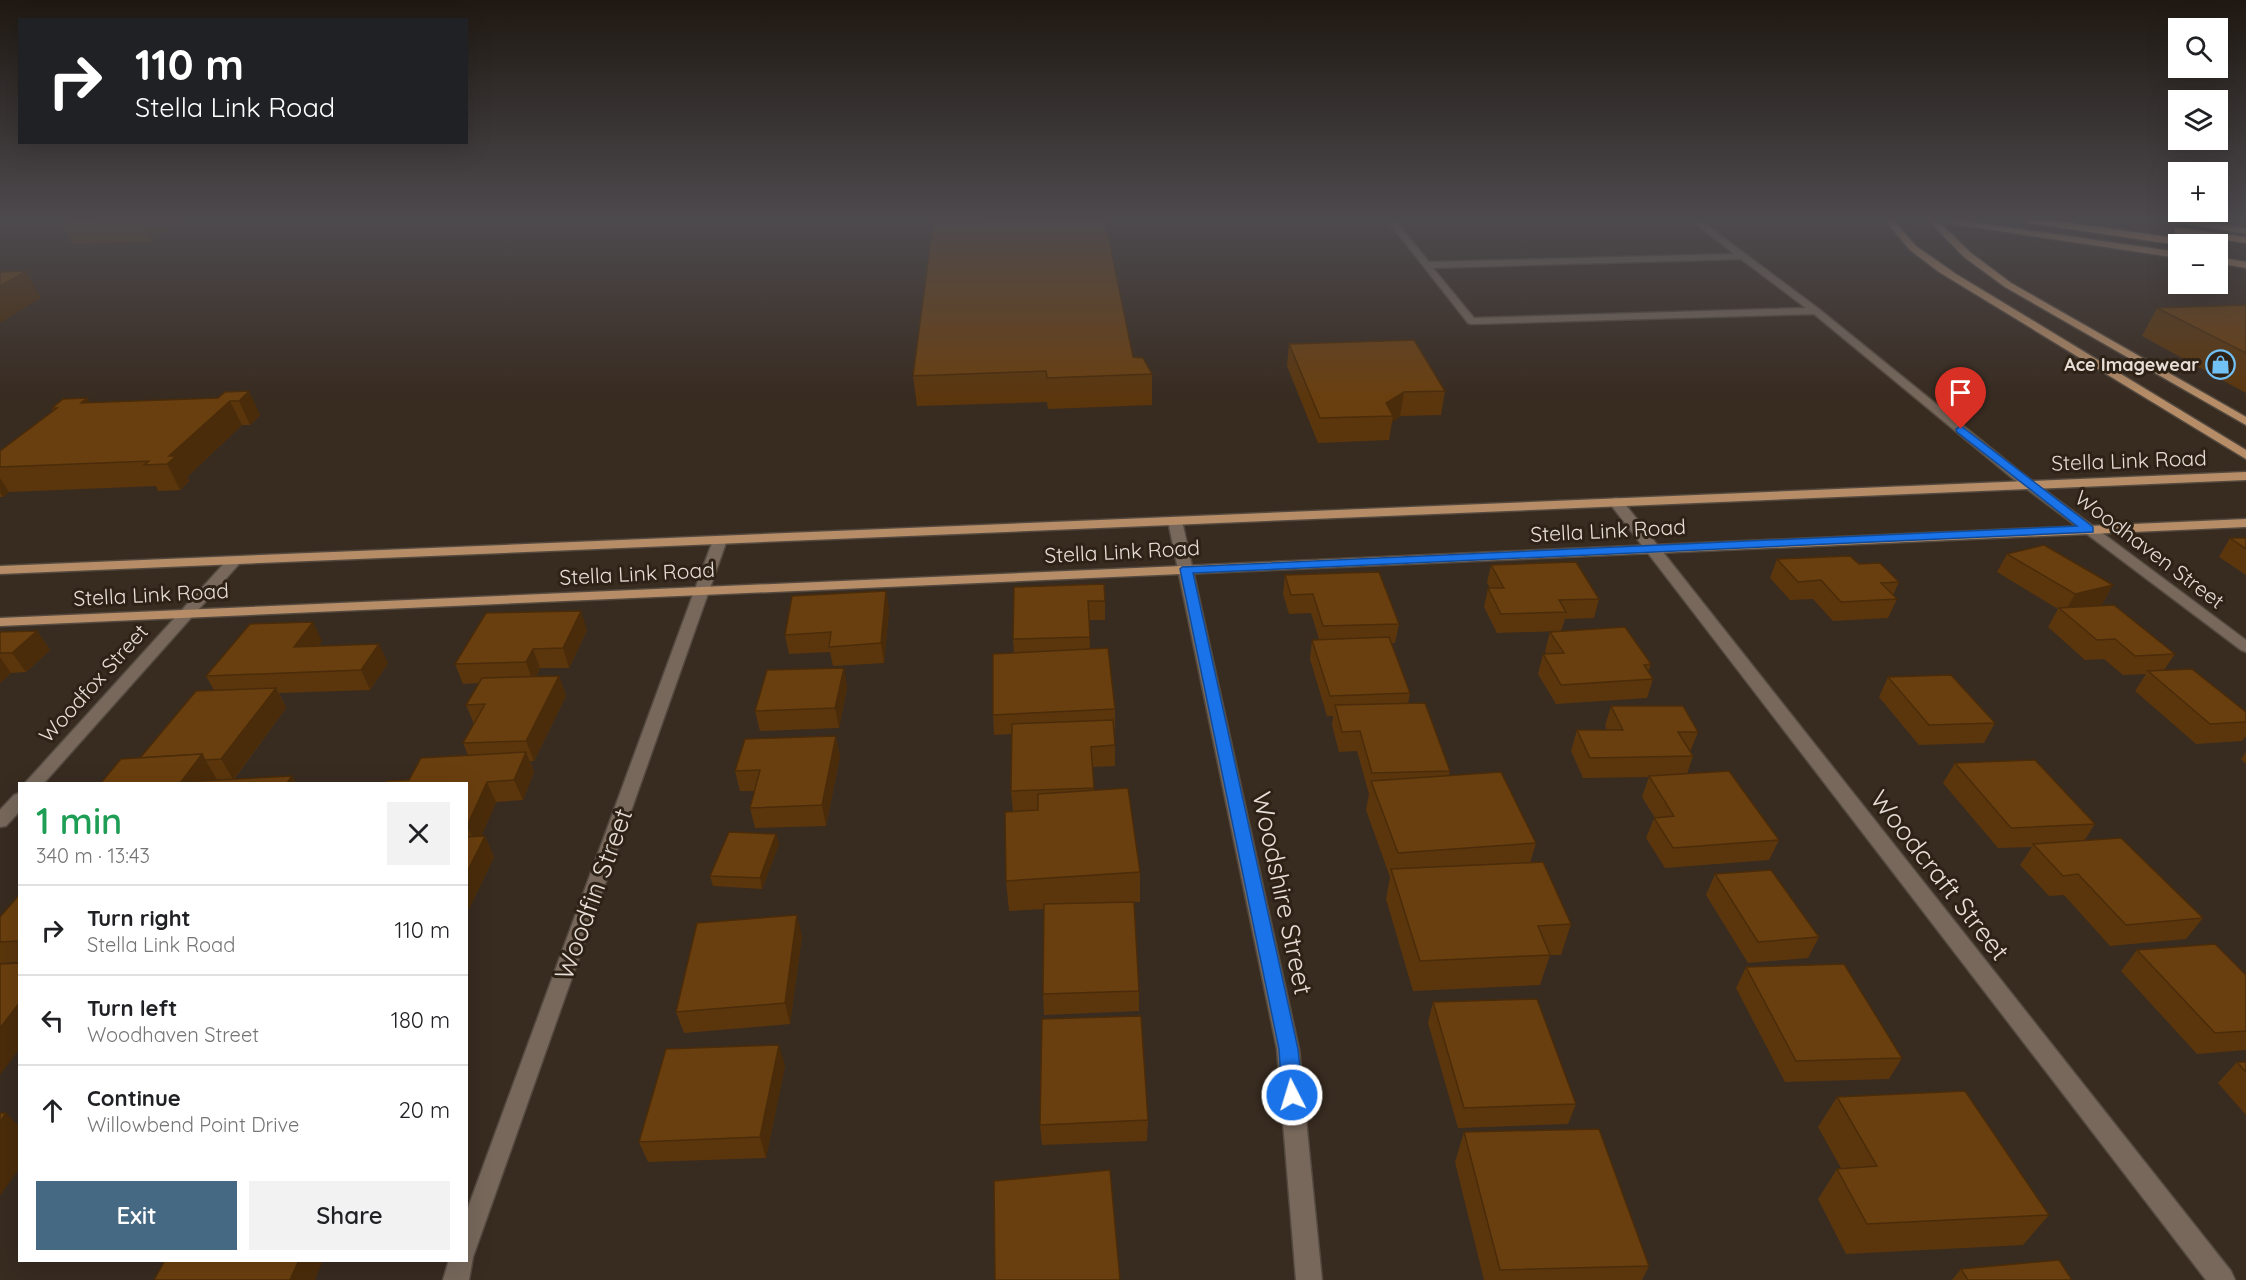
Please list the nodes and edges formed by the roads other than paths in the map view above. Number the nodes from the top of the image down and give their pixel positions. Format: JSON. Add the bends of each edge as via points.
{"nodes":[{"id":1,"x":1439,"y":280,"type":"edge"},
{"id":2,"x":1775,"y":280,"type":"edge"},
{"id":3,"x":1958,"y":280,"type":"edge"},
{"id":4,"x":2000,"y":280,"type":"edge"},
{"id":5,"x":2039,"y":305,"type":"junction"},
{"id":6,"x":1997,"y":306,"type":"junction"},
{"id":7,"x":1816,"y":311,"type":"junction"},
{"id":8,"x":2246,"y":422,"type":"edge"},
{"id":9,"x":2246,"y":455,"type":"edge"},
{"id":10,"x":2246,"y":476,"type":"edge"},
{"id":11,"x":2030,"y":485,"type":"junction"},
{"id":12,"x":1616,"y":502,"type":"junction"},
{"id":13,"x":1176,"y":521,"type":"junction"},
{"id":14,"x":2246,"y":523,"type":"edge"},
{"id":15,"x":2088,"y":529,"type":"junction"},
{"id":16,"x":720,"y":540,"type":"junction"},
{"id":17,"x":1651,"y":549,"type":"junction"},
{"id":18,"x":234,"y":561,"type":"junction"},
{"id":19,"x":1186,"y":569,"type":"junction"},
{"id":20,"x":0,"y":570,"type":"edge"},
{"id":21,"x":701,"y":591,"type":"junction"},
{"id":22,"x":186,"y":614,"type":"junction"},
{"id":23,"x":0,"y":622,"type":"edge"},
{"id":24,"x":2246,"y":647,"type":"edge"},
{"id":25,"x":35,"y":782,"type":"edge"},
{"id":26,"x":18,"y":801,"type":"edge"},
{"id":27,"x":0,"y":821,"type":"edge"},
{"id":28,"x":468,"y":1242,"type":"edge"},
{"id":29,"x":461,"y":1262,"type":"edge"},
{"id":30,"x":456,"y":1280,"type":"edge"},
{"id":31,"x":1309,"y":1280,"type":"edge"},
{"id":32,"x":2222,"y":1280,"type":"edge"}],
"edges":[{"from":1,"to":7,"type":"street","via":[[1472,321]]},
{"from":2,"to":7,"type":"street","name":"Woodhaven Street"},
{"from":3,"to":6,"type":"main road"},
{"from":4,"to":5,"type":"main road"},
{"from":5,"to":6,"type":"main road"},
{"from":5,"to":8,"type":"main road"},
{"from":6,"to":9,"type":"main road"},
{"from":7,"to":11,"type":"street","name":"Woodhaven Street"},
{"from":10,"to":11,"type":"main road","name":"Stella Link Road"},
{"from":11,"to":12,"type":"main road","name":"Stella Link Road"},
{"from":11,"to":15,"type":"street","name":"Woodhaven Street"},
{"from":12,"to":13,"type":"main road","name":"Stella Link Road"},
{"from":12,"to":17,"type":"street","name":"Woodcraft Street"},
{"from":13,"to":16,"type":"main road","name":"Stella Link Road"},
{"from":13,"to":19,"type":"street","name":"Woodshire Street"},
{"from":14,"to":15,"type":"main road","name":"Stella Link Road"},
{"from":15,"to":17,"type":"main road","name":"Stella Link Road"},
{"from":15,"to":24,"type":"street","name":"Woodhaven Street"},
{"from":16,"to":18,"type":"main road","name":"Stella Link Road"},
{"from":16,"to":21,"type":"street","name":"Woodfin Street"},
{"from":17,"to":19,"type":"main road","name":"Stella Link Road"},
{"from":17,"to":32,"type":"street","name":"Woodcraft Street"},
{"from":18,"to":20,"type":"main road","name":"Stella Link Road"},
{"from":18,"to":22,"type":"street","name":"Woodfox Street"},
{"from":19,"to":21,"type":"main road","name":"Stella Link Road"},
{"from":19,"to":31,"type":"street","name":"Woodshire Street","via":[[1288,1049]]},
{"from":21,"to":22,"type":"main road","name":"Stella Link Road"},
{"from":21,"to":28,"type":"street","name":"Woodfin Street"},
{"from":22,"to":23,"type":"main road","name":"Stella Link Road"},
{"from":22,"to":25,"type":"street","name":"Woodfox Street"},
{"from":26,"to":27,"type":"street"},
{"from":29,"to":30,"type":"street"}]}
